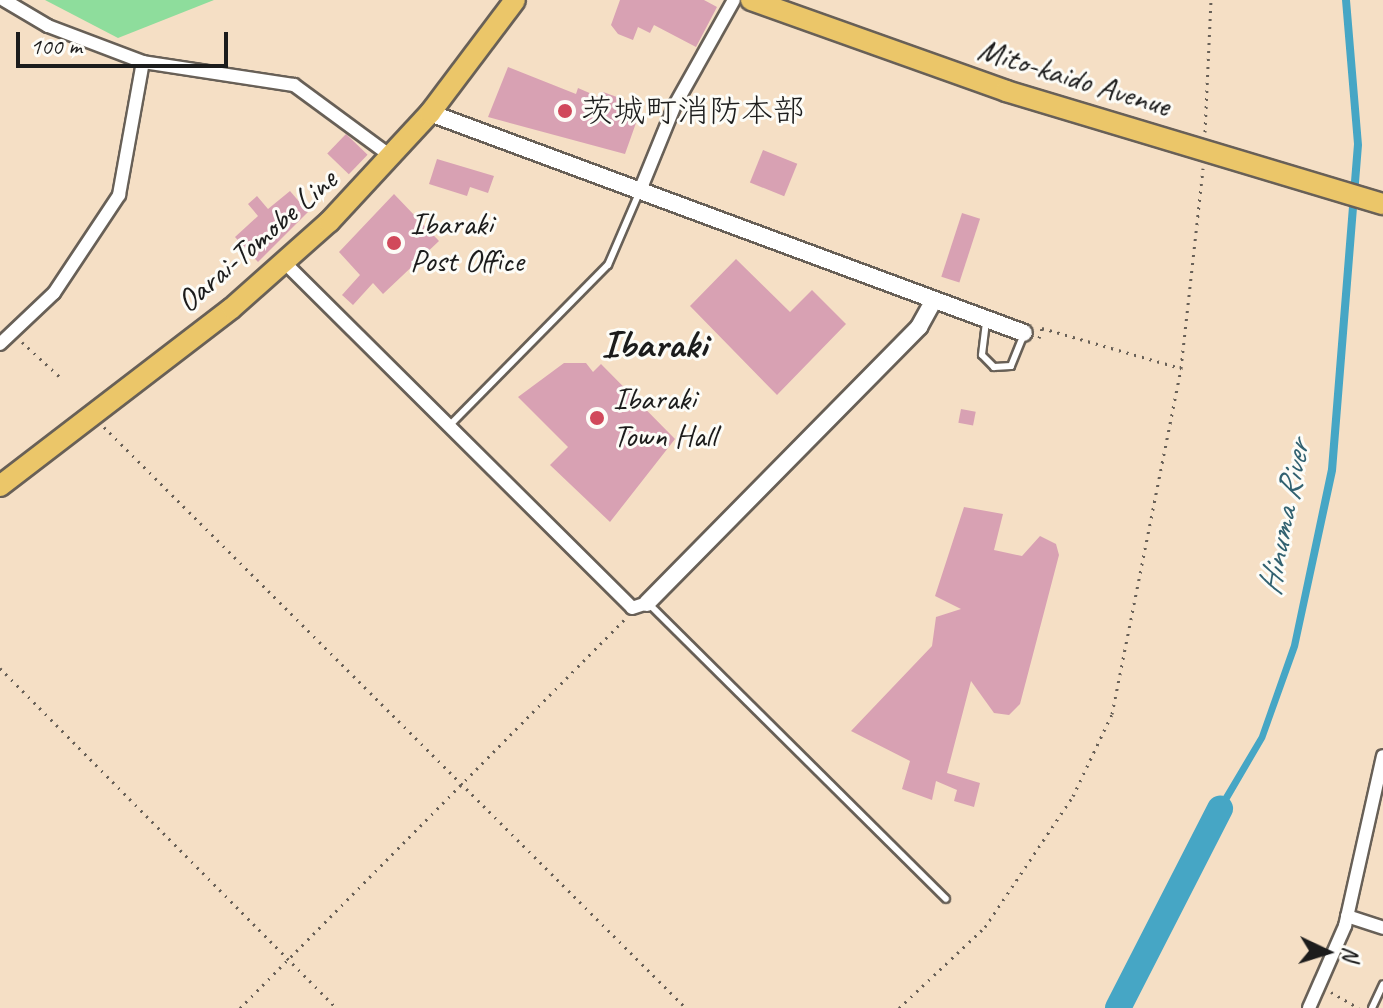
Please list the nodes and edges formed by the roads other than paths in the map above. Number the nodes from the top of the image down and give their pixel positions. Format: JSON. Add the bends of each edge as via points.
{"nodes":[{"id":1,"x":4,"y":0,"type":"edge"},
{"id":2,"x":515,"y":0,"type":"edge"},
{"id":3,"x":734,"y":0,"type":"edge"},
{"id":4,"x":751,"y":0,"type":"edge"},
{"id":5,"x":143,"y":62,"type":"junction"},
{"id":6,"x":430,"y":113,"type":"junction"},
{"id":7,"x":392,"y":157,"type":"junction"},
{"id":8,"x":639,"y":193,"type":"junction"},
{"id":9,"x":1383,"y":204,"type":"edge"},
{"id":10,"x":285,"y":263,"type":"junction"},
{"id":11,"x":933,"y":302,"type":"junction"},
{"id":12,"x":986,"y":320,"type":"junction"},
{"id":13,"x":1024,"y":333,"type":"joint"},
{"id":14,"x":0,"y":344,"type":"edge"},
{"id":15,"x":448,"y":427,"type":"junction"},
{"id":16,"x":0,"y":486,"type":"edge"},
{"id":17,"x":640,"y":605,"type":"junction"},
{"id":18,"x":1383,"y":756,"type":"edge"},
{"id":19,"x":946,"y":899,"type":"dead end"},
{"id":20,"x":1347,"y":916,"type":"junction"},
{"id":21,"x":1383,"y":928,"type":"edge"},
{"id":22,"x":1383,"y":984,"type":"edge"},
{"id":23,"x":1309,"y":1008,"type":"edge"},
{"id":24,"x":1372,"y":1008,"type":"edge"}],
"edges":[{"from":1,"to":5,"type":"street","via":[[48,26]]},
{"from":2,"to":6,"type":"main road","name":"Oarai-Tomobe Line"},
{"from":3,"to":8,"type":"street","via":[[675,105]]},
{"from":4,"to":9,"type":"main road","name":"Mito-kaido Avenue","via":[[1006,91]]},
{"from":5,"to":7,"type":"street","via":[[294,85]]},
{"from":5,"to":14,"type":"street","via":[[119,195],[54,293]]},
{"from":6,"to":7,"type":"main road","name":"Oarai-Tomobe Line"},
{"from":6,"to":8,"type":"street"},
{"from":7,"to":10,"type":"main road","name":"Oarai-Tomobe Line"},
{"from":8,"to":11,"type":"street"},
{"from":8,"to":15,"type":"lane","via":[[608,265]]},
{"from":10,"to":15,"type":"street"},
{"from":10,"to":16,"type":"main road","name":"Oarai-Tomobe Line"},
{"from":11,"to":12,"type":"street"},
{"from":11,"to":17,"type":"street","via":[[919,327]]},
{"from":12,"to":13,"type":"street"},
{"from":12,"to":13,"type":"lane","via":[[982,355],[994,367],[1011,366]]},
{"from":15,"to":17,"type":"street"},
{"from":17,"to":19,"type":"lane"},
{"from":18,"to":20,"type":"street"},
{"from":20,"to":21,"type":"street"},
{"from":20,"to":23,"type":"street"},
{"from":22,"to":24,"type":"lane"}]}
